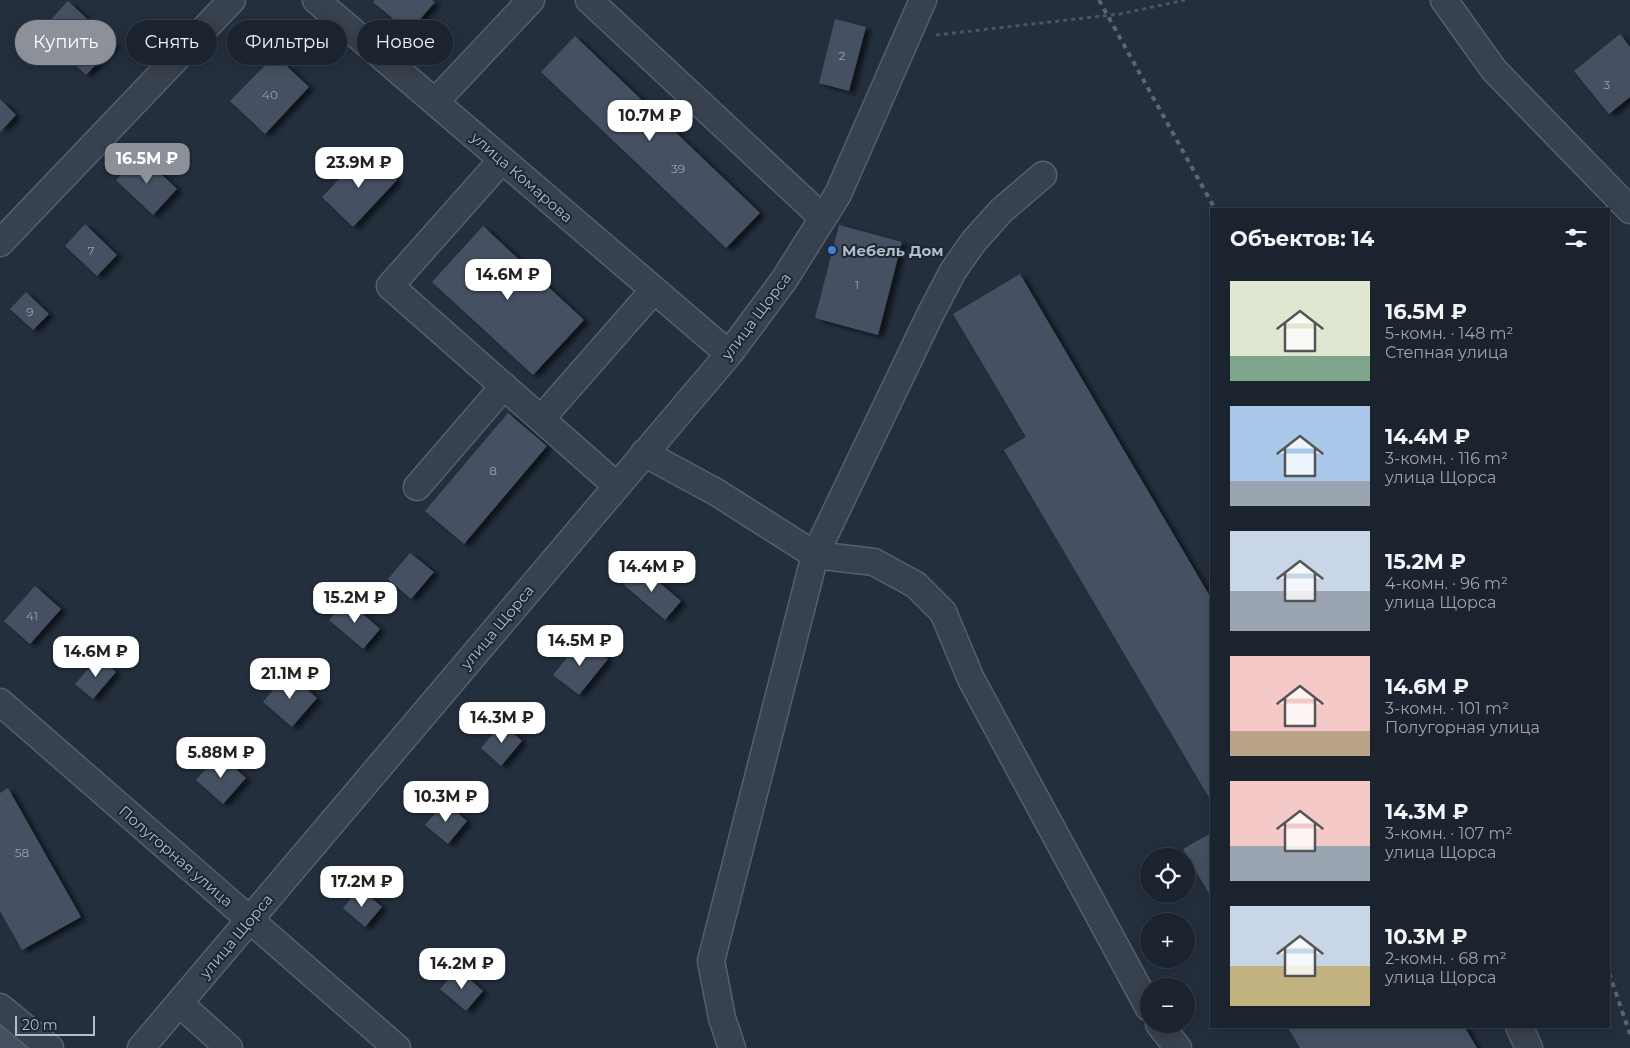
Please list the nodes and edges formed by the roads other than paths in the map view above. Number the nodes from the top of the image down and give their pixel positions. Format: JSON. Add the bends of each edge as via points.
{"nodes":[{"id":1,"x":232,"y":0,"type":"edge"},
{"id":2,"x":316,"y":0,"type":"edge"},
{"id":3,"x":531,"y":0,"type":"edge"},
{"id":4,"x":589,"y":0,"type":"edge"},
{"id":5,"x":923,"y":0,"type":"edge"},
{"id":6,"x":1444,"y":0,"type":"edge"},
{"id":7,"x":434,"y":102,"type":"junction"},
{"id":8,"x":502,"y":160,"type":"junction"},
{"id":9,"x":1043,"y":175,"type":"dead end"},
{"id":10,"x":1630,"y":210,"type":"edge"},
{"id":11,"x":823,"y":218,"type":"junction"},
{"id":12,"x":0,"y":243,"type":"edge"},
{"id":13,"x":654,"y":290,"type":"junction"},
{"id":14,"x":729,"y":354,"type":"junction"},
{"id":15,"x":504,"y":386,"type":"junction"},
{"id":16,"x":540,"y":419,"type":"junction"},
{"id":17,"x":644,"y":453,"type":"junction"},
{"id":18,"x":617,"y":486,"type":"junction"},
{"id":19,"x":417,"y":487,"type":"dead end"},
{"id":20,"x":816,"y":555,"type":"junction"},
{"id":21,"x":0,"y":702,"type":"edge"},
{"id":22,"x":249,"y":920,"type":"junction"},
{"id":23,"x":1140,"y":991,"type":"edge"},
{"id":24,"x":179,"y":1003,"type":"junction"},
{"id":25,"x":0,"y":1006,"type":"edge"},
{"id":26,"x":1520,"y":1028,"type":"edge"},
{"id":27,"x":1166,"y":1033,"type":"edge"},
{"id":28,"x":50,"y":1048,"type":"edge"},
{"id":29,"x":141,"y":1048,"type":"edge"},
{"id":30,"x":229,"y":1048,"type":"edge"},
{"id":31,"x":397,"y":1048,"type":"edge"},
{"id":32,"x":732,"y":1048,"type":"edge"},
{"id":33,"x":1178,"y":1048,"type":"edge"},
{"id":34,"x":1529,"y":1048,"type":"edge"}],
"edges":[{"from":1,"to":12,"type":"street"},
{"from":2,"to":7,"type":"street","name":"улица Комарова"},
{"from":3,"to":7,"type":"street"},
{"from":4,"to":11,"type":"street"},
{"from":5,"to":11,"type":"street","name":"улица Щорса","via":[[838,194]]},
{"from":6,"to":10,"type":"street","via":[[1494,70]]},
{"from":7,"to":8,"type":"street","name":"улица Комарова"},
{"from":8,"to":13,"type":"street","name":"улица Комарова"},
{"from":8,"to":15,"type":"street","via":[[390,286]]},
{"from":9,"to":20,"type":"street","via":[[1002,210],[953,271]]},
{"from":11,"to":14,"type":"street","name":"улица Щорса","via":[[784,280]]},
{"from":13,"to":14,"type":"street","name":"улица Комарова"},
{"from":13,"to":16,"type":"street"},
{"from":14,"to":17,"type":"street","name":"улица Щорса"},
{"from":15,"to":16,"type":"street"},
{"from":15,"to":19,"type":"street"},
{"from":16,"to":18,"type":"street"},
{"from":17,"to":18,"type":"street","name":"улица Щорса"},
{"from":17,"to":20,"type":"street","via":[[716,492]]},
{"from":18,"to":22,"type":"street","name":"улица Щорса"},
{"from":20,"to":23,"type":"street","via":[[874,562],[916,585],[943,612],[971,678]]},
{"from":20,"to":32,"type":"street","via":[[711,961],[722,1018]]},
{"from":21,"to":22,"type":"street","name":"Полугорная улица"},
{"from":22,"to":24,"type":"street","name":"улица Щорса"},
{"from":22,"to":31,"type":"street","name":"Полугорная улица"},
{"from":24,"to":29,"type":"street","name":"улица Щорса"},
{"from":24,"to":30,"type":"street"},
{"from":25,"to":28,"type":"street"},
{"from":26,"to":34,"type":"street"},
{"from":27,"to":33,"type":"street"}]}
